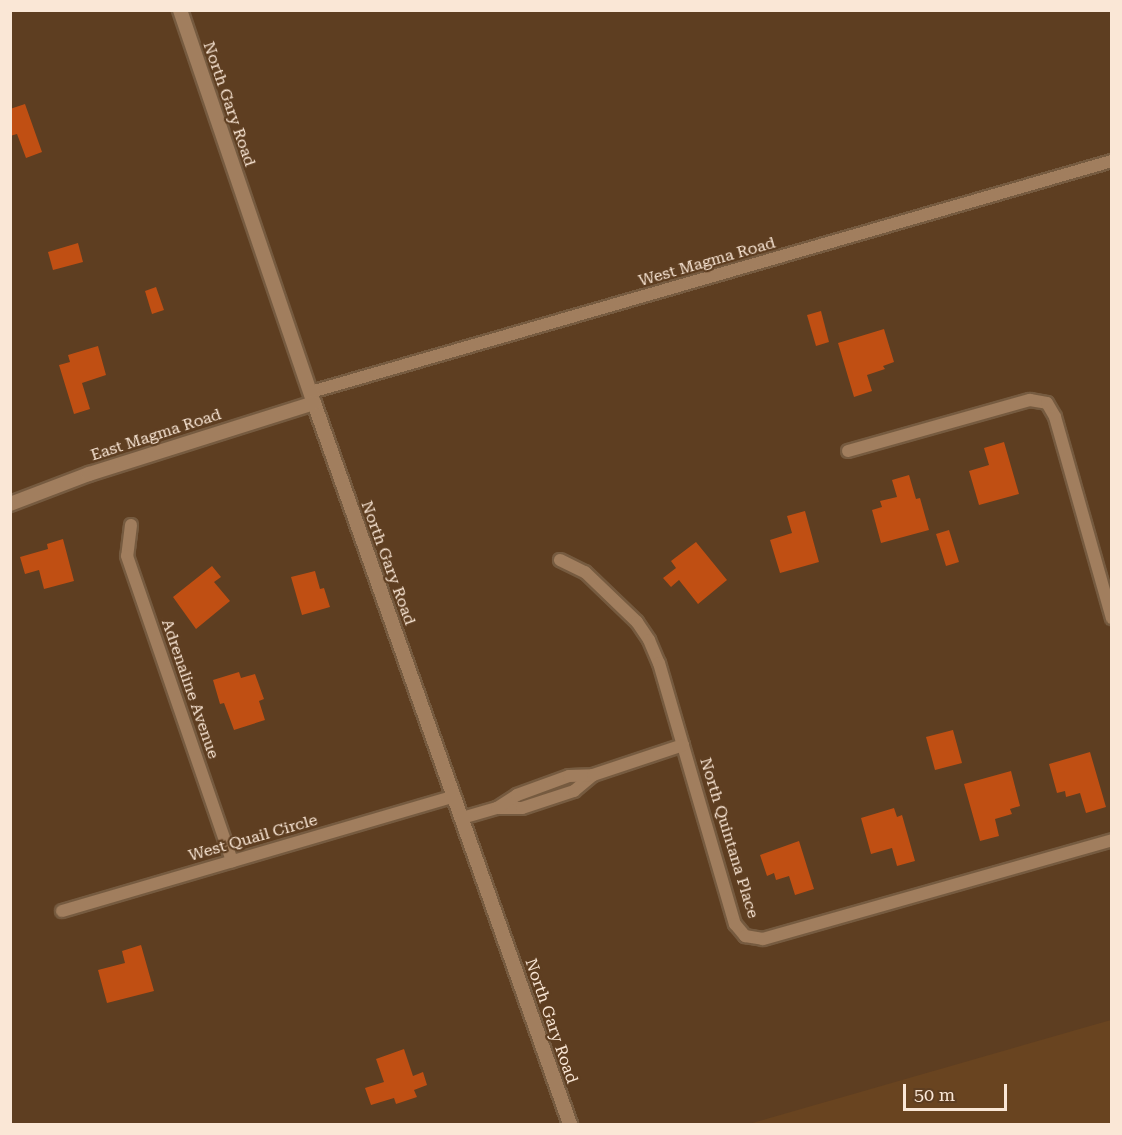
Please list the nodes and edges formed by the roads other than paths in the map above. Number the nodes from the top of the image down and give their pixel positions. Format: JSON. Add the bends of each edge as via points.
{"nodes":[{"id":1,"x":180,"y":10,"type":"edge"},
{"id":2,"x":1112,"y":161,"type":"edge"},
{"id":3,"x":313,"y":398,"type":"junction"},
{"id":4,"x":848,"y":451,"type":"dead end"},
{"id":5,"x":10,"y":504,"type":"edge"},
{"id":6,"x":131,"y":525,"type":"dead end"},
{"id":7,"x":560,"y":560,"type":"dead end"},
{"id":8,"x":1112,"y":618,"type":"edge"},
{"id":9,"x":683,"y":745,"type":"junction"},
{"id":10,"x":454,"y":796,"type":"junction"},
{"id":11,"x":462,"y":818,"type":"junction"},
{"id":12,"x":1112,"y":840,"type":"edge"},
{"id":13,"x":232,"y":861,"type":"junction"},
{"id":14,"x":62,"y":911,"type":"dead end"},
{"id":15,"x":570,"y":1125,"type":"edge"}],
"edges":[{"from":1,"to":3,"type":"street","name":"North Gary Road"},
{"from":2,"to":3,"type":"street","name":"West Magma Road"},
{"from":3,"to":5,"type":"street","name":"East Magma Road"},
{"from":3,"to":10,"type":"street","name":"North Gary Road"},
{"from":4,"to":8,"type":"street","via":[[1030,400],[1047,403],[1055,417]]},
{"from":6,"to":13,"type":"street","name":"Adrenaline Avenue","via":[[127,556]]},
{"from":7,"to":9,"type":"street","name":"North Quintana Place","via":[[585,572],[637,622],[649,640]]},
{"from":9,"to":11,"type":"street","via":[[592,775],[559,780],[517,795],[497,808]]},
{"from":9,"to":12,"type":"street","name":"North Quintana Place","via":[[735,924],[745,936],[763,939]]},
{"from":10,"to":11,"type":"street","name":"North Gary Road"},
{"from":10,"to":13,"type":"street","name":"West Quail Circle"},
{"from":11,"to":15,"type":"street","name":"North Gary Road"},
{"from":13,"to":14,"type":"street","name":"West Quail Circle"}]}
